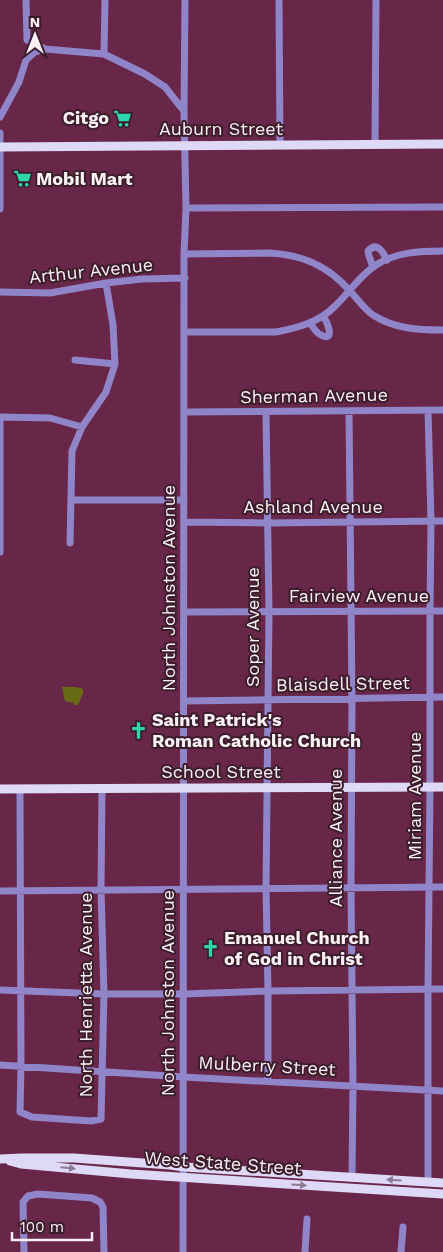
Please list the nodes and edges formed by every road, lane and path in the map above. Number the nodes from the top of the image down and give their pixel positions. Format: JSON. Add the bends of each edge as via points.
{"nodes":[{"id":1,"x":26,"y":0,"type":"edge"},
{"id":2,"x":105,"y":0,"type":"edge"},
{"id":3,"x":185,"y":0,"type":"edge"},
{"id":4,"x":279,"y":0,"type":"edge"},
{"id":5,"x":376,"y":0,"type":"edge"},
{"id":6,"x":27,"y":40,"type":"junction"},
{"id":7,"x":45,"y":49,"type":"junction"},
{"id":8,"x":104,"y":54,"type":"junction"},
{"id":9,"x":26,"y":60,"type":"junction"},
{"id":10,"x":184,"y":112,"type":"junction"},
{"id":11,"x":0,"y":117,"type":"edge"},
{"id":12,"x":0,"y":133,"type":"edge"},
{"id":13,"x":375,"y":144,"type":"junction"},
{"id":14,"x":443,"y":144,"type":"edge"},
{"id":15,"x":185,"y":145,"type":"junction"},
{"id":16,"x":280,"y":145,"type":"junction"},
{"id":17,"x":0,"y":147,"type":"edge"},
{"id":18,"x":443,"y":207,"type":"edge"},
{"id":19,"x":186,"y":208,"type":"junction"},
{"id":20,"x":0,"y":209,"type":"edge"},
{"id":21,"x":443,"y":251,"type":"edge"},
{"id":22,"x":184,"y":254,"type":"junction"},
{"id":23,"x":387,"y":260,"type":"junction"},
{"id":24,"x":374,"y":267,"type":"junction"},
{"id":25,"x":184,"y":278,"type":"junction"},
{"id":26,"x":106,"y":283,"type":"junction"},
{"id":27,"x":350,"y":290,"type":"junction"},
{"id":28,"x":0,"y":292,"type":"edge"},
{"id":29,"x":323,"y":316,"type":"junction"},
{"id":30,"x":310,"y":323,"type":"junction"},
{"id":31,"x":443,"y":330,"type":"edge"},
{"id":32,"x":184,"y":332,"type":"junction"},
{"id":33,"x":75,"y":360,"type":"dead end"},
{"id":34,"x":115,"y":364,"type":"junction"},
{"id":35,"x":428,"y":410,"type":"junction"},
{"id":36,"x":443,"y":410,"type":"edge"},
{"id":37,"x":348,"y":411,"type":"junction"},
{"id":38,"x":185,"y":412,"type":"junction"},
{"id":39,"x":266,"y":412,"type":"junction"},
{"id":40,"x":0,"y":418,"type":"edge"},
{"id":41,"x":82,"y":427,"type":"junction"},
{"id":42,"x":71,"y":500,"type":"junction"},
{"id":43,"x":184,"y":500,"type":"junction"},
{"id":44,"x":0,"y":516,"type":"edge"},
{"id":45,"x":431,"y":521,"type":"junction"},
{"id":46,"x":443,"y":521,"type":"edge"},
{"id":47,"x":184,"y":522,"type":"junction"},
{"id":48,"x":350,"y":522,"type":"junction"},
{"id":49,"x":268,"y":523,"type":"junction"},
{"id":50,"x":70,"y":543,"type":"dead end"},
{"id":51,"x":0,"y":552,"type":"edge"},
{"id":52,"x":352,"y":611,"type":"junction"},
{"id":53,"x":430,"y":611,"type":"junction"},
{"id":54,"x":443,"y":611,"type":"edge"},
{"id":55,"x":184,"y":612,"type":"junction"},
{"id":56,"x":268,"y":612,"type":"junction"},
{"id":57,"x":443,"y":697,"type":"edge"},
{"id":58,"x":430,"y":698,"type":"junction"},
{"id":59,"x":268,"y":699,"type":"junction"},
{"id":60,"x":352,"y":699,"type":"junction"},
{"id":61,"x":184,"y":701,"type":"junction"},
{"id":62,"x":351,"y":787,"type":"junction"},
{"id":63,"x":430,"y":787,"type":"junction"},
{"id":64,"x":443,"y":787,"type":"edge"},
{"id":65,"x":184,"y":788,"type":"junction"},
{"id":66,"x":266,"y":788,"type":"junction"},
{"id":67,"x":0,"y":789,"type":"edge"},
{"id":68,"x":20,"y":789,"type":"junction"},
{"id":69,"x":102,"y":789,"type":"junction"},
{"id":70,"x":430,"y":887,"type":"junction"},
{"id":71,"x":443,"y":887,"type":"edge"},
{"id":72,"x":266,"y":888,"type":"junction"},
{"id":73,"x":351,"y":888,"type":"junction"},
{"id":74,"x":183,"y":889,"type":"junction"},
{"id":75,"x":101,"y":890,"type":"junction"},
{"id":76,"x":0,"y":891,"type":"edge"},
{"id":77,"x":21,"y":891,"type":"junction"},
{"id":78,"x":443,"y":989,"type":"edge"},
{"id":79,"x":0,"y":990,"type":"edge"},
{"id":80,"x":20,"y":990,"type":"junction"},
{"id":81,"x":352,"y":990,"type":"junction"},
{"id":82,"x":428,"y":990,"type":"junction"},
{"id":83,"x":268,"y":991,"type":"junction"},
{"id":84,"x":104,"y":994,"type":"junction"},
{"id":85,"x":184,"y":994,"type":"junction"},
{"id":86,"x":0,"y":1064,"type":"edge"},
{"id":87,"x":21,"y":1066,"type":"junction"},
{"id":88,"x":102,"y":1071,"type":"junction"},
{"id":89,"x":184,"y":1077,"type":"junction"},
{"id":90,"x":268,"y":1081,"type":"junction"},
{"id":91,"x":353,"y":1086,"type":"junction"},
{"id":92,"x":429,"y":1090,"type":"junction"},
{"id":93,"x":443,"y":1092,"type":"edge"},
{"id":94,"x":1,"y":1159,"type":"edge"},
{"id":95,"x":184,"y":1167,"type":"junction"},
{"id":96,"x":184,"y":1177,"type":"junction"},
{"id":97,"x":352,"y":1177,"type":"junction"},
{"id":98,"x":428,"y":1182,"type":"junction"},
{"id":99,"x":443,"y":1183,"type":"edge"},
{"id":100,"x":443,"y":1194,"type":"edge"},
{"id":101,"x":307,"y":1219,"type":"dead end"},
{"id":102,"x":403,"y":1227,"type":"dead end"},
{"id":103,"x":24,"y":1252,"type":"edge"},
{"id":104,"x":104,"y":1252,"type":"edge"},
{"id":105,"x":176,"y":1252,"type":"edge"},
{"id":106,"x":184,"y":1252,"type":"edge"},
{"id":107,"x":305,"y":1252,"type":"edge"},
{"id":108,"x":401,"y":1252,"type":"edge"}],
"edges":[{"from":1,"to":6,"type":"street"},
{"from":2,"to":8,"type":"street"},
{"from":3,"to":10,"type":"street","name":"North Johnston Avenue"},
{"from":4,"to":16,"type":"street"},
{"from":5,"to":13,"type":"street"},
{"from":6,"to":7,"type":"street"},
{"from":6,"to":9,"type":"street"},
{"from":7,"to":8,"type":"street"},
{"from":7,"to":9,"type":"street"},
{"from":8,"to":10,"type":"street","via":[[165,87]]},
{"from":9,"to":11,"type":"street","via":[[19,82]]},
{"from":10,"to":15,"type":"street","name":"North Johnston Avenue"},
{"from":12,"to":17,"type":"street"},
{"from":13,"to":14,"type":"main road","name":"Auburn Street"},
{"from":13,"to":16,"type":"main road","name":"Auburn Street"},
{"from":15,"to":16,"type":"main road","name":"Auburn Street"},
{"from":15,"to":17,"type":"main road","name":"Auburn Street"},
{"from":15,"to":19,"type":"street","name":"North Johnston Avenue"},
{"from":17,"to":20,"type":"street"},
{"from":18,"to":19,"type":"street"},
{"from":19,"to":22,"type":"street","name":"North Johnston Avenue"},
{"from":21,"to":23,"type":"street","via":[[399,255]]},
{"from":22,"to":25,"type":"street","name":"North Johnston Avenue"},
{"from":22,"to":27,"type":"street","via":[[268,252],[294,255],[322,267]]},
{"from":23,"to":24,"type":"street"},
{"from":23,"to":24,"type":"street","via":[[378,248],[371,249],[368,251]]},
{"from":24,"to":27,"type":"street"},
{"from":25,"to":26,"type":"street","name":"Arthur Avenue"},
{"from":25,"to":32,"type":"street","name":"North Johnston Avenue"},
{"from":26,"to":28,"type":"street","name":"Arthur Avenue","via":[[50,293]]},
{"from":26,"to":34,"type":"street"},
{"from":27,"to":29,"type":"street"},
{"from":27,"to":31,"type":"street","via":[[365,308],[385,322],[410,329]]},
{"from":29,"to":30,"type":"street"},
{"from":29,"to":30,"type":"street","via":[[329,327],[328,335],[322,336]]},
{"from":30,"to":32,"type":"street","via":[[276,332]]},
{"from":32,"to":38,"type":"street","name":"North Johnston Avenue"},
{"from":33,"to":34,"type":"street"},
{"from":34,"to":41,"type":"street","via":[[106,392]]},
{"from":35,"to":36,"type":"street","name":"Sherman Avenue"},
{"from":35,"to":37,"type":"street","name":"Sherman Avenue"},
{"from":35,"to":45,"type":"street","name":"Miriam Avenue"},
{"from":37,"to":39,"type":"street","name":"Sherman Avenue"},
{"from":37,"to":48,"type":"street","name":"Alliance Avenue"},
{"from":38,"to":39,"type":"street","name":"Sherman Avenue"},
{"from":38,"to":43,"type":"street","name":"North Johnston Avenue"},
{"from":39,"to":49,"type":"street","name":"Soper Avenue"},
{"from":40,"to":41,"type":"street","via":[[50,418]]},
{"from":40,"to":44,"type":"street"},
{"from":41,"to":42,"type":"street","via":[[72,452]]},
{"from":42,"to":43,"type":"street"},
{"from":42,"to":50,"type":"street"},
{"from":43,"to":47,"type":"street","name":"North Johnston Avenue"},
{"from":44,"to":51,"type":"street"},
{"from":45,"to":46,"type":"street","name":"Ashland Avenue"},
{"from":45,"to":48,"type":"street","name":"Ashland Avenue"},
{"from":45,"to":53,"type":"street","name":"Miriam Avenue"},
{"from":47,"to":49,"type":"street","name":"Ashland Avenue"},
{"from":47,"to":55,"type":"street","name":"North Johnston Avenue"},
{"from":48,"to":49,"type":"street","name":"Ashland Avenue"},
{"from":48,"to":52,"type":"street","name":"Alliance Avenue"},
{"from":49,"to":56,"type":"street","name":"Soper Avenue"},
{"from":52,"to":53,"type":"street","name":"Fairview Avenue"},
{"from":52,"to":56,"type":"street","name":"Fairview Avenue"},
{"from":52,"to":60,"type":"street","name":"Alliance Avenue"},
{"from":53,"to":54,"type":"street","name":"Fairview Avenue"},
{"from":53,"to":58,"type":"street","name":"Miriam Avenue"},
{"from":55,"to":56,"type":"street","name":"Fairview Avenue"},
{"from":55,"to":61,"type":"street","name":"North Johnston Avenue"},
{"from":56,"to":59,"type":"street","name":"Soper Avenue"},
{"from":57,"to":58,"type":"street","name":"Blaisdell Street"},
{"from":58,"to":60,"type":"street","name":"Blaisdell Street"},
{"from":58,"to":63,"type":"street","name":"Miriam Avenue"},
{"from":59,"to":60,"type":"street","name":"Blaisdell Street"},
{"from":59,"to":61,"type":"street","name":"Blaisdell Street"},
{"from":59,"to":66,"type":"street","name":"Soper Avenue"},
{"from":60,"to":62,"type":"street","name":"Alliance Avenue"},
{"from":61,"to":65,"type":"street","name":"North Johnston Avenue"},
{"from":62,"to":63,"type":"main road","name":"School Street"},
{"from":62,"to":66,"type":"main road","name":"School Street"},
{"from":62,"to":73,"type":"street","name":"Alliance Avenue"},
{"from":63,"to":64,"type":"main road","name":"School Street"},
{"from":63,"to":70,"type":"street","name":"Miriam Avenue"},
{"from":65,"to":66,"type":"main road","name":"School Street"},
{"from":65,"to":69,"type":"main road","name":"School Street"},
{"from":65,"to":74,"type":"street","name":"North Johnston Avenue"},
{"from":66,"to":72,"type":"street","name":"Soper Avenue"},
{"from":67,"to":68,"type":"main road","name":"School Street"},
{"from":68,"to":69,"type":"main road","name":"School Street"},
{"from":68,"to":77,"type":"street"},
{"from":69,"to":75,"type":"street","name":"North Henrietta Avenue"},
{"from":70,"to":71,"type":"street"},
{"from":70,"to":73,"type":"street"},
{"from":70,"to":82,"type":"street","name":"Miriam Avenue"},
{"from":72,"to":73,"type":"street"},
{"from":72,"to":74,"type":"street"},
{"from":72,"to":83,"type":"street","name":"Soper Avenue"},
{"from":73,"to":81,"type":"street","name":"Alliance Avenue"},
{"from":74,"to":75,"type":"street"},
{"from":74,"to":85,"type":"street","name":"North Johnston Avenue"},
{"from":75,"to":77,"type":"street"},
{"from":75,"to":84,"type":"street","name":"North Henrietta Avenue"},
{"from":76,"to":77,"type":"street"},
{"from":77,"to":80,"type":"street"},
{"from":78,"to":82,"type":"street"},
{"from":79,"to":80,"type":"street"},
{"from":80,"to":84,"type":"street"},
{"from":80,"to":87,"type":"street"},
{"from":81,"to":82,"type":"street"},
{"from":81,"to":83,"type":"street"},
{"from":81,"to":91,"type":"street","name":"Alliance Avenue"},
{"from":82,"to":92,"type":"street","name":"Miriam Avenue"},
{"from":83,"to":85,"type":"street"},
{"from":83,"to":90,"type":"street","name":"Soper Avenue"},
{"from":84,"to":85,"type":"street"},
{"from":84,"to":88,"type":"street","name":"North Henrietta Avenue"},
{"from":85,"to":89,"type":"street","name":"North Johnston Avenue"},
{"from":86,"to":87,"type":"street","name":"Mulberry Street"},
{"from":87,"to":88,"type":"street","name":"Mulberry Street"},
{"from":87,"to":88,"type":"street","name":"North Henrietta Avenue","via":[[20,1112],[32,1117],[91,1121],[101,1119]]},
{"from":88,"to":89,"type":"street","name":"Mulberry Street"},
{"from":89,"to":90,"type":"street","name":"Mulberry Street"},
{"from":89,"to":95,"type":"street","name":"North Johnston Avenue"},
{"from":90,"to":91,"type":"street","name":"Mulberry Street"},
{"from":91,"to":92,"type":"street","name":"Mulberry Street"},
{"from":91,"to":97,"type":"street","name":"Alliance Avenue"},
{"from":92,"to":93,"type":"street","name":"Mulberry Street"},
{"from":92,"to":98,"type":"street","name":"Miriam Avenue"},
{"from":94,"to":95,"type":"main road","name":"West State Street","via":[[74,1158]]},
{"from":94,"to":96,"type":"main road","name":"West State Street","one_way":true,"via":[[20,1164]]},
{"from":95,"to":96,"type":"street","name":"North Johnston Avenue"},
{"from":95,"to":97,"type":"main road","name":"West State Street"},
{"from":96,"to":100,"type":"main road","name":"West State Street","one_way":true},
{"from":96,"to":106,"type":"street","name":"North Johnston Avenue"},
{"from":98,"to":97,"type":"main road","name":"West State Street","one_way":true},
{"from":98,"to":99,"type":"main road","name":"West State Street"},
{"from":101,"to":107,"type":"street"},
{"from":102,"to":108,"type":"street"},
{"from":103,"to":104,"type":"street","via":[[23,1202],[28,1196],[40,1194],[92,1198],[100,1202],[103,1208]]},
{"from":105,"to":106,"type":"street"}]}
